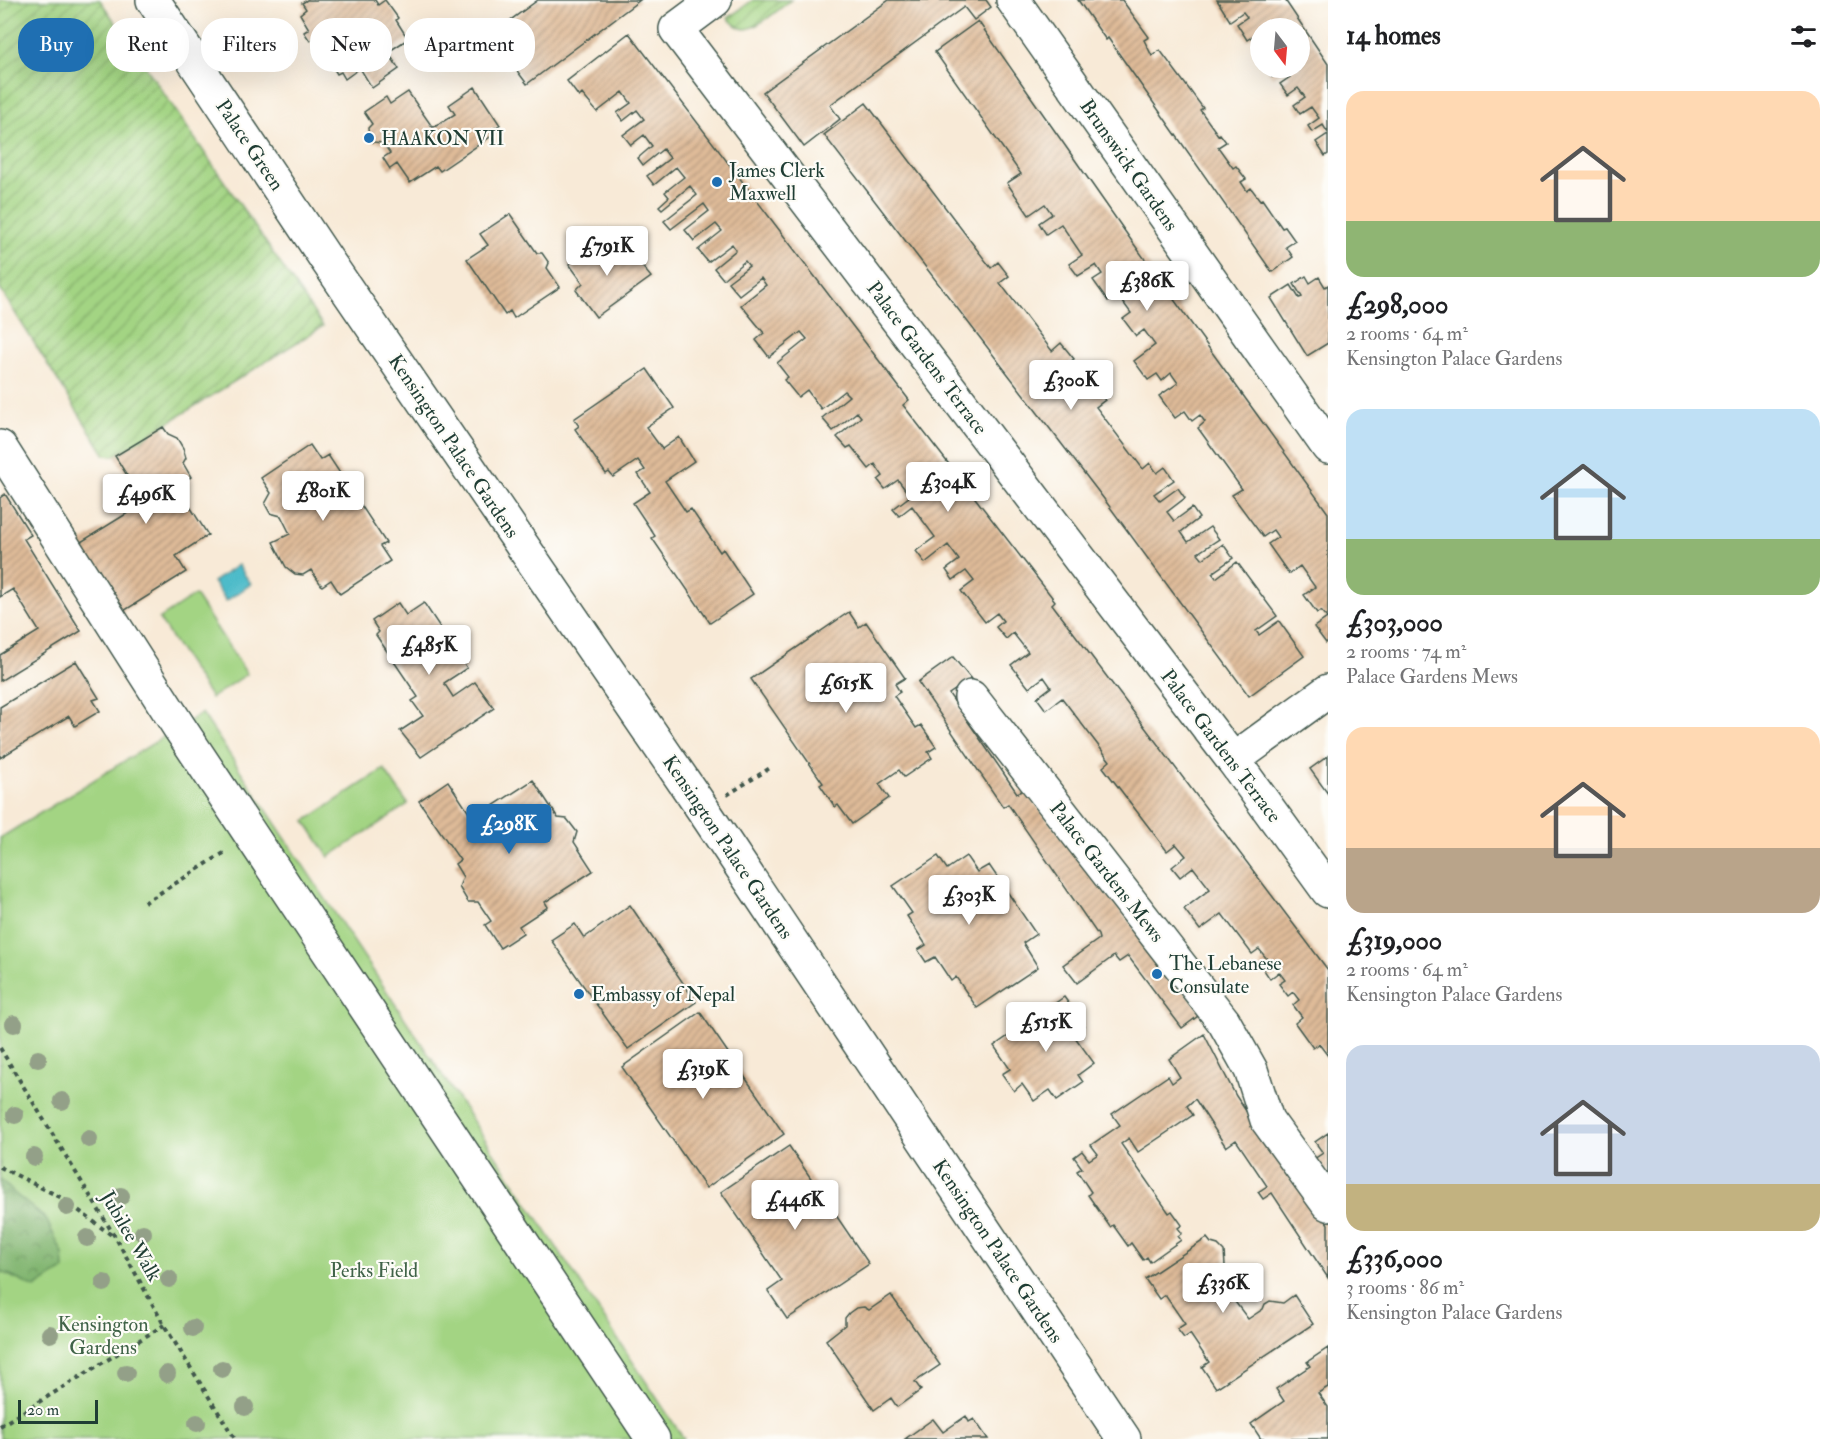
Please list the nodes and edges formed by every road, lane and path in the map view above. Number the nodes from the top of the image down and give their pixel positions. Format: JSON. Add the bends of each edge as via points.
{"nodes":[{"id":1,"x":153,"y":0,"type":"edge"},
{"id":2,"x":715,"y":0,"type":"edge"},
{"id":3,"x":1012,"y":0,"type":"edge"},
{"id":4,"x":326,"y":259,"type":"joint"},
{"id":5,"x":1318,"y":411,"type":"edge"},
{"id":6,"x":0,"y":447,"type":"edge"},
{"id":7,"x":1328,"y":447,"type":"edge"},
{"id":8,"x":1328,"y":692,"type":"edge"},
{"id":9,"x":971,"y":697,"type":"dead end"},
{"id":10,"x":1233,"y":760,"type":"junction"},
{"id":11,"x":770,"y":768,"type":"dead end"},
{"id":12,"x":734,"y":791,"type":"dead end"},
{"id":13,"x":250,"y":836,"type":"junction"},
{"id":14,"x":1328,"y":891,"type":"edge"},
{"id":15,"x":144,"y":903,"type":"dead end"},
{"id":16,"x":0,"y":1048,"type":"edge"},
{"id":17,"x":0,"y":1167,"type":"edge"},
{"id":18,"x":1328,"y":1204,"type":"edge"},
{"id":19,"x":117,"y":1240,"type":"junction"},
{"id":20,"x":164,"y":1325,"type":"junction"},
{"id":21,"x":0,"y":1426,"type":"edge"},
{"id":22,"x":235,"y":1439,"type":"edge"},
{"id":23,"x":653,"y":1439,"type":"edge"},
{"id":24,"x":1124,"y":1439,"type":"edge"}],
"edges":[{"from":1,"to":4,"type":"street","name":"Palace Green"},
{"from":2,"to":10,"type":"street","name":"Palace Gardens Terrace","via":[[676,29]]},
{"from":3,"to":5,"type":"street","name":"Brunswick Gardens"},
{"from":4,"to":24,"type":"street","name":"Kensington Palace Gardens","via":[[704,811]]},
{"from":5,"to":7,"type":"street","name":"Brunswick Gardens"},
{"from":6,"to":13,"type":"street"},
{"from":8,"to":10,"type":"street"},
{"from":9,"to":18,"type":"street","name":"Palace Gardens Mews","via":[[1224,1022],[1251,1070],[1267,1120]]},
{"from":10,"to":14,"type":"street","name":"Palace Gardens Terrace"},
{"from":11,"to":12,"type":"path"},
{"from":13,"to":15,"type":"path"},
{"from":13,"to":23,"type":"street"},
{"from":16,"to":19,"type":"path","name":"Jubilee Walk"},
{"from":17,"to":19,"type":"path","via":[[62,1198]]},
{"from":19,"to":20,"type":"path","name":"Jubilee Walk"},
{"from":20,"to":21,"type":"path"},
{"from":20,"to":22,"type":"path","name":"Jubilee Walk"}]}
